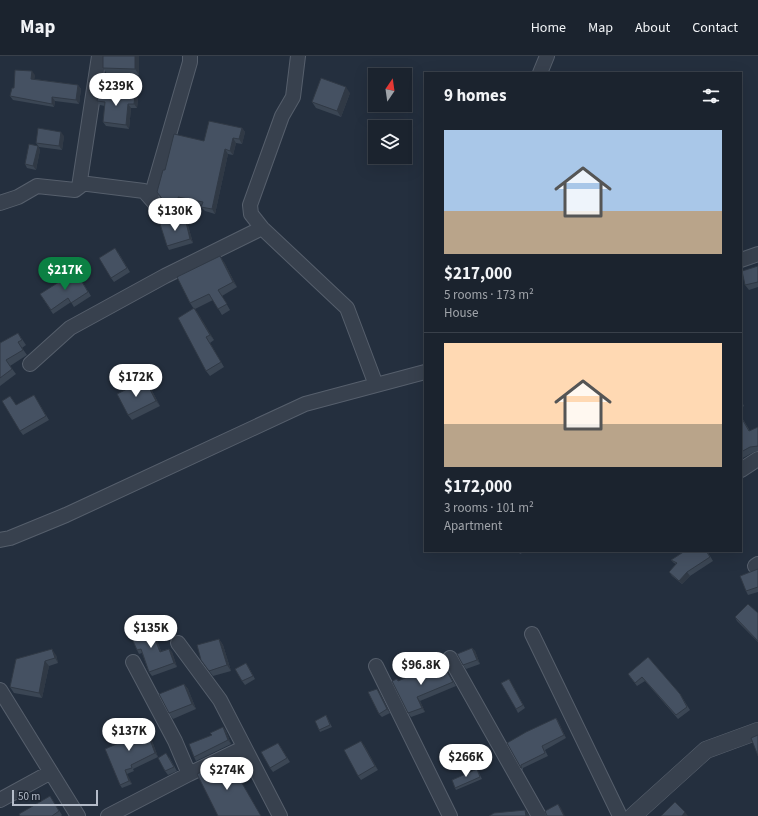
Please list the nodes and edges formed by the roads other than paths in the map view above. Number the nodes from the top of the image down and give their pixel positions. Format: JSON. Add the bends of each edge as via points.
{"nodes":[{"id":1,"x":99,"y":56,"type":"edge"},
{"id":2,"x":190,"y":56,"type":"edge"},
{"id":3,"x":298,"y":56,"type":"edge"},
{"id":4,"x":547,"y":56,"type":"edge"},
{"id":5,"x":540,"y":72,"type":"edge"},
{"id":6,"x":79,"y":187,"type":"junction"},
{"id":7,"x":0,"y":203,"type":"edge"},
{"id":8,"x":262,"y":228,"type":"junction"},
{"id":9,"x":758,"y":254,"type":"edge"},
{"id":10,"x":742,"y":260,"type":"edge"},
{"id":11,"x":30,"y":364,"type":"dead end"},
{"id":12,"x":424,"y":372,"type":"edge"},
{"id":13,"x":376,"y":385,"type":"junction"},
{"id":14,"x":758,"y":459,"type":"edge"},
{"id":15,"x":742,"y":469,"type":"edge"},
{"id":16,"x":0,"y":540,"type":"edge"},
{"id":17,"x":532,"y":634,"type":"dead end"},
{"id":18,"x":178,"y":643,"type":"dead end"},
{"id":19,"x":450,"y":658,"type":"dead end"},
{"id":20,"x":133,"y":662,"type":"dead end"},
{"id":21,"x":376,"y":666,"type":"dead end"},
{"id":22,"x":0,"y":690,"type":"edge"},
{"id":23,"x":758,"y":731,"type":"edge"},
{"id":24,"x":243,"y":748,"type":"junction"},
{"id":25,"x":51,"y":772,"type":"junction"},
{"id":26,"x":189,"y":774,"type":"junction"},
{"id":27,"x":0,"y":800,"type":"edge"},
{"id":28,"x":78,"y":816,"type":"edge"},
{"id":29,"x":108,"y":816,"type":"edge"},
{"id":30,"x":280,"y":816,"type":"edge"},
{"id":31,"x":450,"y":816,"type":"edge"},
{"id":32,"x":539,"y":816,"type":"edge"},
{"id":33,"x":620,"y":816,"type":"edge"},
{"id":34,"x":633,"y":816,"type":"edge"}],
"edges":[{"from":1,"to":6,"type":"street"},
{"from":2,"to":6,"type":"street","via":[[155,202],[144,191],[88,184]]},
{"from":3,"to":8,"type":"street","via":[[293,97],[282,116],[250,205],[251,214]]},
{"from":4,"to":5,"type":"street"},
{"from":6,"to":7,"type":"street","via":[[69,190],[37,186],[18,197]]},
{"from":8,"to":11,"type":"street","via":[[165,276],[70,328]]},
{"from":8,"to":13,"type":"street","via":[[347,308]]},
{"from":9,"to":10,"type":"street"},
{"from":12,"to":13,"type":"street"},
{"from":13,"to":16,"type":"street","via":[[305,404],[66,515]]},
{"from":14,"to":15,"type":"street"},
{"from":17,"to":33,"type":"street"},
{"from":18,"to":24,"type":"street","via":[[220,700]]},
{"from":19,"to":32,"type":"street"},
{"from":20,"to":26,"type":"street","via":[[175,741]]},
{"from":21,"to":31,"type":"street"},
{"from":22,"to":25,"type":"street"},
{"from":23,"to":34,"type":"street","via":[[706,750]]},
{"from":24,"to":26,"type":"street"},
{"from":24,"to":30,"type":"street"},
{"from":25,"to":27,"type":"street"},
{"from":25,"to":28,"type":"street"},
{"from":26,"to":29,"type":"street"}]}
